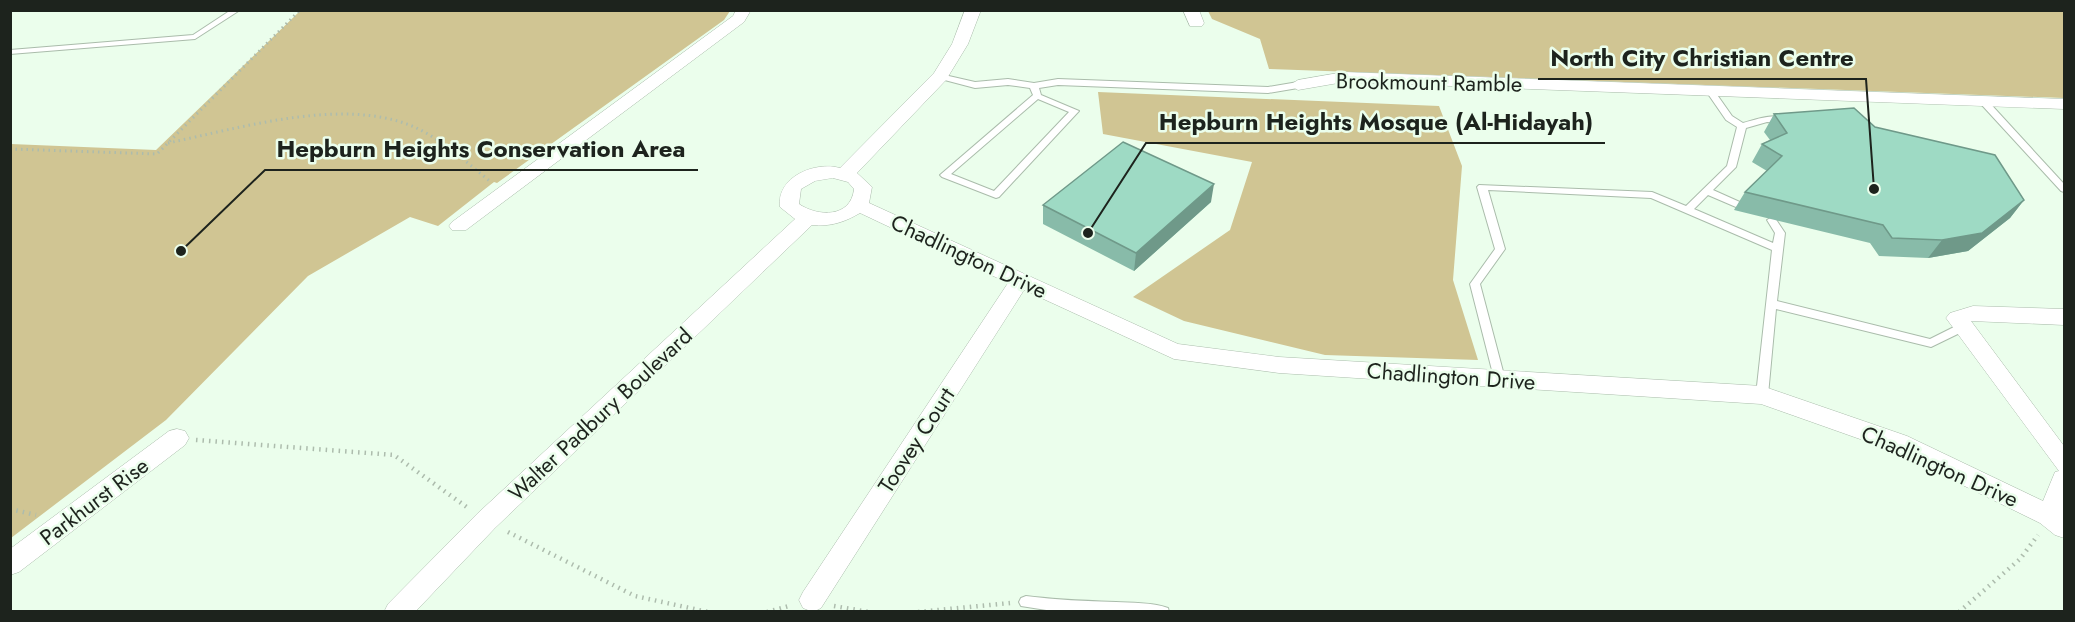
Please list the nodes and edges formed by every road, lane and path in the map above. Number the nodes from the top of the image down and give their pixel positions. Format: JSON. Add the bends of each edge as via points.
{"nodes":[{"id":1,"x":237,"y":10,"type":"edge"},
{"id":2,"x":300,"y":10,"type":"edge"},
{"id":3,"x":744,"y":10,"type":"edge"},
{"id":4,"x":973,"y":10,"type":"edge"},
{"id":5,"x":10,"y":52,"type":"edge"},
{"id":6,"x":940,"y":76,"type":"junction"},
{"id":7,"x":1298,"y":85,"type":"joint"},
{"id":8,"x":1035,"y":86,"type":"junction"},
{"id":9,"x":1710,"y":91,"type":"junction"},
{"id":10,"x":1037,"y":96,"type":"junction"},
{"id":11,"x":1983,"y":101,"type":"junction"},
{"id":12,"x":2064,"y":104,"type":"edge"},
{"id":13,"x":1799,"y":121,"type":"edge"},
{"id":14,"x":1742,"y":126,"type":"junction"},
{"id":15,"x":168,"y":143,"type":"junction"},
{"id":16,"x":10,"y":149,"type":"edge"},
{"id":17,"x":845,"y":174,"type":"junction"},
{"id":18,"x":2064,"y":189,"type":"edge"},
{"id":19,"x":1707,"y":191,"type":"junction"},
{"id":20,"x":506,"y":194,"type":"junction"},
{"id":21,"x":1739,"y":205,"type":"dead end"},
{"id":22,"x":860,"y":206,"type":"junction"},
{"id":23,"x":1688,"y":210,"type":"junction"},
{"id":24,"x":807,"y":219,"type":"junction"},
{"id":25,"x":1773,"y":220,"type":"edge"},
{"id":26,"x":459,"y":226,"type":"dead end"},
{"id":27,"x":1777,"y":248,"type":"junction"},
{"id":28,"x":1020,"y":280,"type":"junction"},
{"id":29,"x":1772,"y":303,"type":"junction"},
{"id":30,"x":2064,"y":317,"type":"edge"},
{"id":31,"x":1964,"y":326,"type":"junction"},
{"id":32,"x":1499,"y":379,"type":"junction"},
{"id":33,"x":1762,"y":395,"type":"junction"},
{"id":34,"x":177,"y":438,"type":"joint"},
{"id":35,"x":2064,"y":463,"type":"edge"},
{"id":36,"x":2064,"y":479,"type":"edge"},
{"id":37,"x":486,"y":521,"type":"junction"},
{"id":38,"x":2057,"y":522,"type":"edge"},
{"id":39,"x":10,"y":564,"type":"edge"},
{"id":40,"x":812,"y":600,"type":"dead end"},
{"id":41,"x":1026,"y":602,"type":"joint"},
{"id":42,"x":397,"y":612,"type":"edge"},
{"id":43,"x":708,"y":612,"type":"edge"},
{"id":44,"x":918,"y":612,"type":"edge"},
{"id":45,"x":1163,"y":612,"type":"edge"},
{"id":46,"x":1959,"y":612,"type":"edge"}],
"edges":[{"from":1,"to":5,"type":"lane","via":[[195,37]]},
{"from":2,"to":15,"type":"path"},
{"from":3,"to":20,"type":"street","via":[[740,19]]},
{"from":4,"to":6,"type":"street","via":[[960,44]]},
{"from":6,"to":8,"type":"lane","via":[[975,85],[1008,82]]},
{"from":6,"to":17,"type":"street"},
{"from":7,"to":8,"type":"lane","via":[[1268,90],[1058,82]]},
{"from":7,"to":9,"type":"street","name":"Brookmount Ramble","via":[[1344,77]]},
{"from":8,"to":10,"type":"lane"},
{"from":9,"to":11,"type":"street","name":"Brookmount Ramble"},
{"from":9,"to":14,"type":"lane","via":[[1729,118]]},
{"from":10,"to":10,"type":"lane","via":[[1029,103],[945,175],[996,195],[1075,111]]},
{"from":11,"to":12,"type":"street","name":"Brookmount Ramble"},
{"from":11,"to":18,"type":"lane"},
{"from":13,"to":14,"type":"lane","via":[[1767,119]]},
{"from":14,"to":19,"type":"lane","via":[[1731,167]]},
{"from":15,"to":16,"type":"path","via":[[157,154]]},
{"from":15,"to":20,"type":"path","via":[[312,117],[353,116],[399,122],[436,139]]},
{"from":17,"to":22,"type":"street","via":[[862,184],[865,192]]},
{"from":17,"to":24,"type":"street","via":[[808,176],[790,191],[790,207]]},
{"from":19,"to":21,"type":"lane"},
{"from":19,"to":23,"type":"lane"},
{"from":20,"to":26,"type":"street"},
{"from":22,"to":24,"type":"street","via":[[839,218]]},
{"from":22,"to":28,"type":"street","name":"Chadlington Drive"},
{"from":23,"to":27,"type":"lane"},
{"from":23,"to":32,"type":"lane","via":[[1652,195],[1482,187],[1500,249],[1475,284]]},
{"from":24,"to":37,"type":"street","name":"Walter Padbury Boulevard"},
{"from":25,"to":27,"type":"lane","via":[[1780,233]]},
{"from":27,"to":29,"type":"lane"},
{"from":28,"to":32,"type":"street","name":"Chadlington Drive","via":[[1174,351],[1279,365]]},
{"from":28,"to":40,"type":"street","name":"Toovey Court"},
{"from":29,"to":31,"type":"lane","via":[[1931,343]]},
{"from":29,"to":33,"type":"lane"},
{"from":30,"to":31,"type":"street","via":[[1973,313],[1957,318]]},
{"from":31,"to":35,"type":"street"},
{"from":32,"to":33,"type":"street","name":"Chadlington Drive"},
{"from":33,"to":38,"type":"street","name":"Chadlington Drive","via":[[1899,443]]},
{"from":34,"to":37,"type":"path","via":[[394,455]]},
{"from":34,"to":39,"type":"street","name":"Parkhurst Rise"},
{"from":36,"to":38,"type":"street"},
{"from":37,"to":42,"type":"street","name":"Walter Padbury Boulevard"},
{"from":37,"to":43,"type":"path","via":[[635,596]]},
{"from":38,"to":46,"type":"path"},
{"from":41,"to":44,"type":"path"},
{"from":41,"to":45,"type":"lane","via":[[1064,608]]}]}
